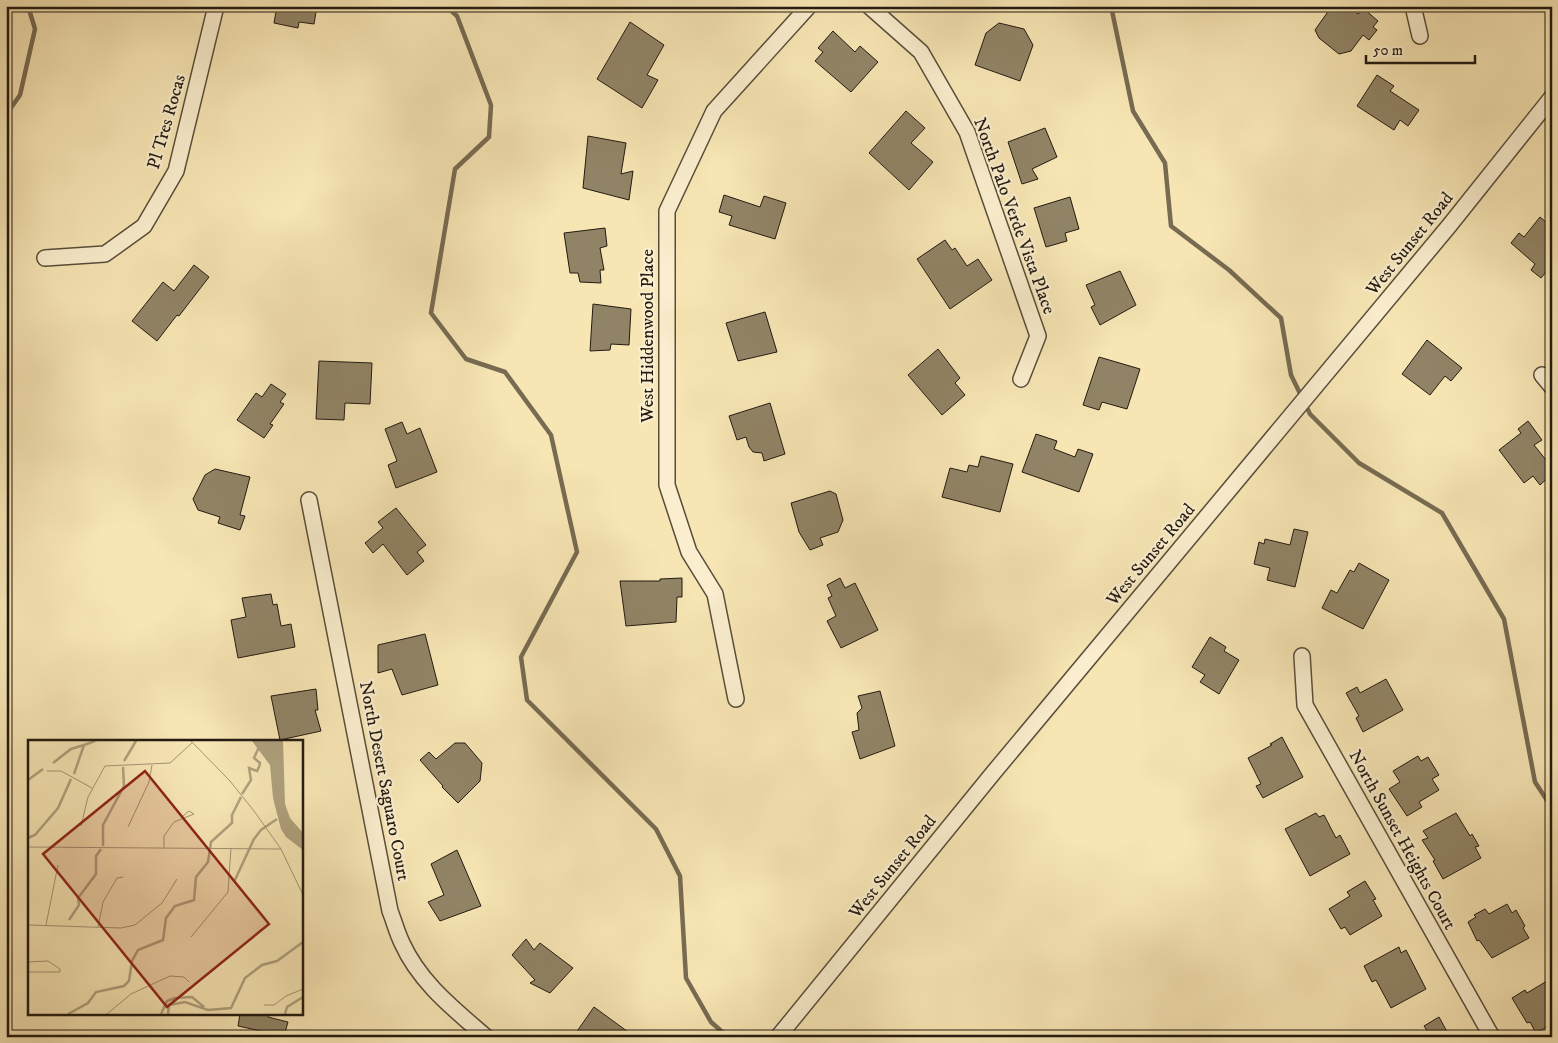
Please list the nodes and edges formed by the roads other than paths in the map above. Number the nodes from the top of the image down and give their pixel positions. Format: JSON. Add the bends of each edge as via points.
{"nodes":[{"id":1,"x":216,"y":6,"type":"edge"},
{"id":2,"x":809,"y":6,"type":"edge"},
{"id":3,"x":869,"y":6,"type":"edge"},
{"id":4,"x":1413,"y":6,"type":"edge"},
{"id":5,"x":1420,"y":36,"type":"dead end"},
{"id":6,"x":1552,"y":97,"type":"edge"},
{"id":7,"x":45,"y":258,"type":"dead end"},
{"id":8,"x":1542,"y":375,"type":"dead end"},
{"id":9,"x":1021,"y":379,"type":"dead end"},
{"id":10,"x":1552,"y":387,"type":"edge"},
{"id":11,"x":309,"y":500,"type":"dead end"},
{"id":12,"x":1302,"y":656,"type":"dead end"},
{"id":13,"x":736,"y":699,"type":"dead end"},
{"id":14,"x":486,"y":1037,"type":"edge"},
{"id":15,"x":778,"y":1037,"type":"edge"},
{"id":16,"x":1492,"y":1037,"type":"edge"}],
"edges":[{"from":1,"to":7,"type":"street","name":"Pl Tres Rocas","via":[[176,171],[144,226],[105,254]]},
{"from":2,"to":13,"type":"street","name":"West Hiddenwood Place","via":[[714,111],[667,211],[667,485],[689,552],[715,594]]},
{"from":3,"to":9,"type":"street","name":"North Palo Verde Vista Place","via":[[921,52],[967,132],[1038,336]]},
{"from":4,"to":5,"type":"street"},
{"from":6,"to":15,"type":"street","name":"West Sunset Road","via":[[1450,226]]},
{"from":8,"to":10,"type":"street"},
{"from":11,"to":14,"type":"street","name":"North Desert Saguaro Court","via":[[390,911],[402,944],[422,976],[439,997]]},
{"from":12,"to":16,"type":"street","name":"North Sunset Heights Court","via":[[1305,705]]}]}
